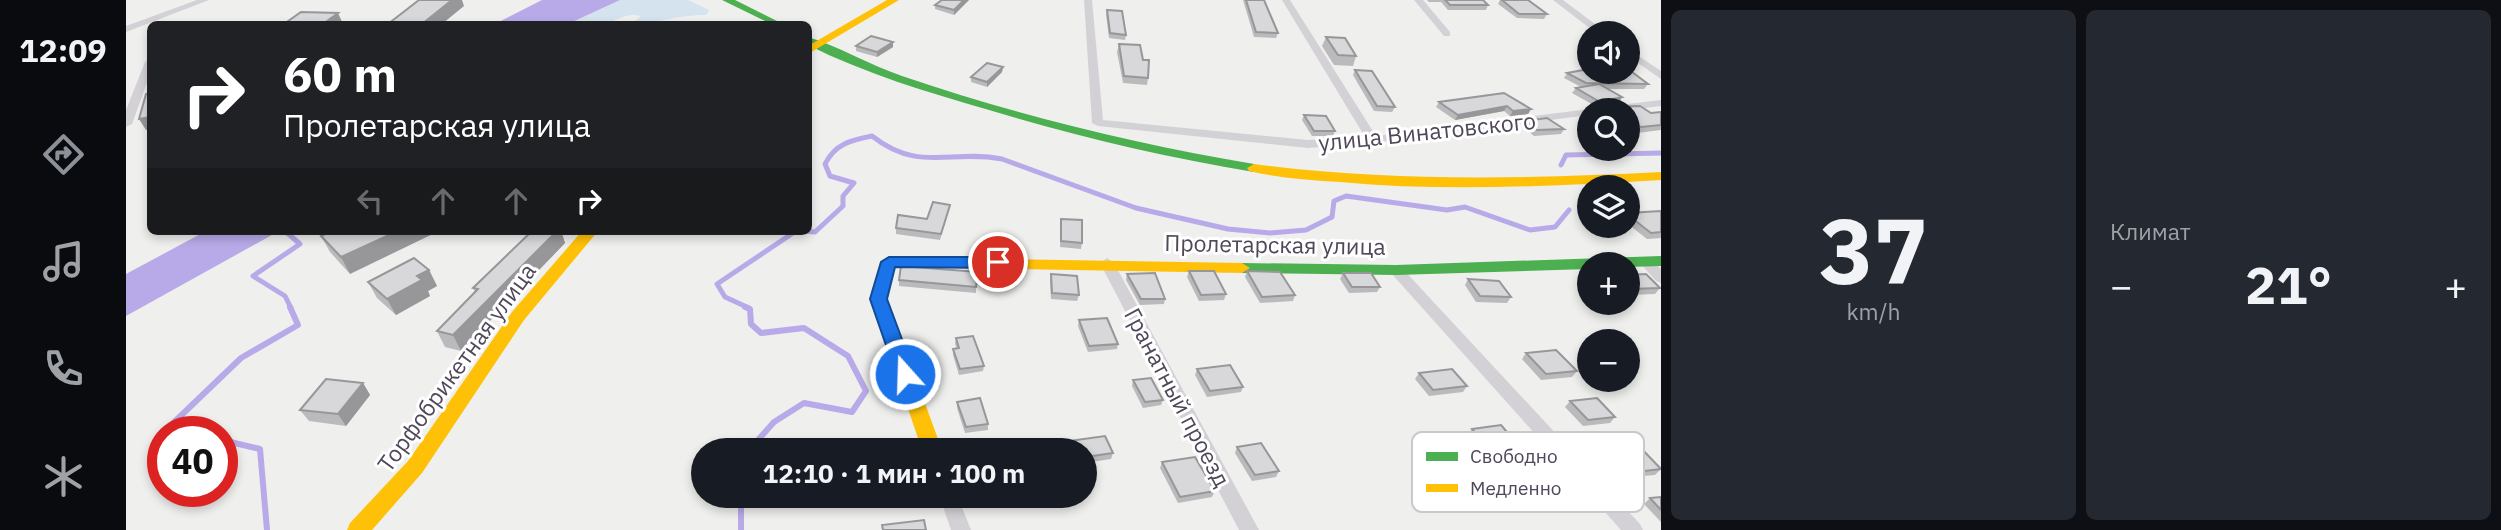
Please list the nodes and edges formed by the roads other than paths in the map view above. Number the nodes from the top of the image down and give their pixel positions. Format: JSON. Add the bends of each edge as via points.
{"nodes":[{"id":1,"x":201,"y":0,"type":"edge"},
{"id":2,"x":894,"y":0,"type":"edge"},
{"id":3,"x":1088,"y":0,"type":"edge"},
{"id":4,"x":1286,"y":0,"type":"edge"},
{"id":5,"x":1418,"y":0,"type":"edge"},
{"id":6,"x":1557,"y":0,"type":"edge"},
{"id":7,"x":730,"y":1,"type":"edge"},
{"id":8,"x":169,"y":13,"type":"junction"},
{"id":9,"x":147,"y":21,"type":"edge"},
{"id":10,"x":148,"y":21,"type":"edge"},
{"id":11,"x":166,"y":21,"type":"edge"},
{"id":12,"x":772,"y":21,"type":"edge"},
{"id":13,"x":1586,"y":21,"type":"edge"},
{"id":14,"x":126,"y":29,"type":"edge"},
{"id":15,"x":1447,"y":34,"type":"dead end"},
{"id":16,"x":812,"y":46,"type":"edge"},
{"id":17,"x":1640,"y":61,"type":"edge"},
{"id":18,"x":147,"y":70,"type":"edge"},
{"id":19,"x":1661,"y":76,"type":"edge"},
{"id":20,"x":1661,"y":103,"type":"edge"},
{"id":21,"x":1640,"y":106,"type":"edge"},
{"id":22,"x":1577,"y":114,"type":"edge"},
{"id":23,"x":126,"y":124,"type":"edge"},
{"id":24,"x":1373,"y":140,"type":"junction"},
{"id":25,"x":1661,"y":176,"type":"edge"},
{"id":26,"x":587,"y":235,"type":"edge"},
{"id":27,"x":1653,"y":262,"type":"edge"},
{"id":28,"x":1107,"y":263,"type":"junction"},
{"id":29,"x":1396,"y":270,"type":"junction"},
{"id":30,"x":1661,"y":278,"type":"edge"},
{"id":31,"x":1544,"y":432,"type":"edge"},
{"id":32,"x":928,"y":438,"type":"edge"},
{"id":33,"x":953,"y":508,"type":"edge"},
{"id":34,"x":1617,"y":512,"type":"edge"},
{"id":35,"x":358,"y":530,"type":"edge"},
{"id":36,"x":961,"y":530,"type":"edge"},
{"id":37,"x":1249,"y":530,"type":"edge"},
{"id":38,"x":1633,"y":530,"type":"edge"}],
"edges":[{"from":1,"to":8,"type":"street"},
{"from":2,"to":16,"type":"street"},
{"from":3,"to":24,"type":"street","name":"улица Винатовского","via":[[1098,124],[1308,144]]},
{"from":4,"to":24,"type":"street"},
{"from":5,"to":15,"type":"street"},
{"from":6,"to":13,"type":"street"},
{"from":7,"to":12,"type":"street"},
{"from":8,"to":10,"type":"street"},
{"from":8,"to":11,"type":"street"},
{"from":9,"to":14,"type":"street"},
{"from":16,"to":25,"type":"street","via":[[898,79],[1080,135],[1245,169],[1366,181],[1483,185]]},
{"from":17,"to":19,"type":"street"},
{"from":18,"to":23,"type":"street"},
{"from":20,"to":21,"type":"street"},
{"from":22,"to":24,"type":"street","name":"улица Винатовского"},
{"from":26,"to":35,"type":"street","name":"Торфобрикетная улица","via":[[518,316],[415,467]]},
{"from":27,"to":29,"type":"street","name":"Пролетарская улица"},
{"from":27,"to":30,"type":"street"},
{"from":28,"to":29,"type":"street","name":"Пролетарская улица"},
{"from":28,"to":32,"type":"street","name":"Пролетарская улица","via":[[889,262],[879,299]]},
{"from":28,"to":37,"type":"street","name":"Гранатный проезд"},
{"from":29,"to":31,"type":"street"},
{"from":33,"to":36,"type":"street"},
{"from":34,"to":38,"type":"street"}]}
